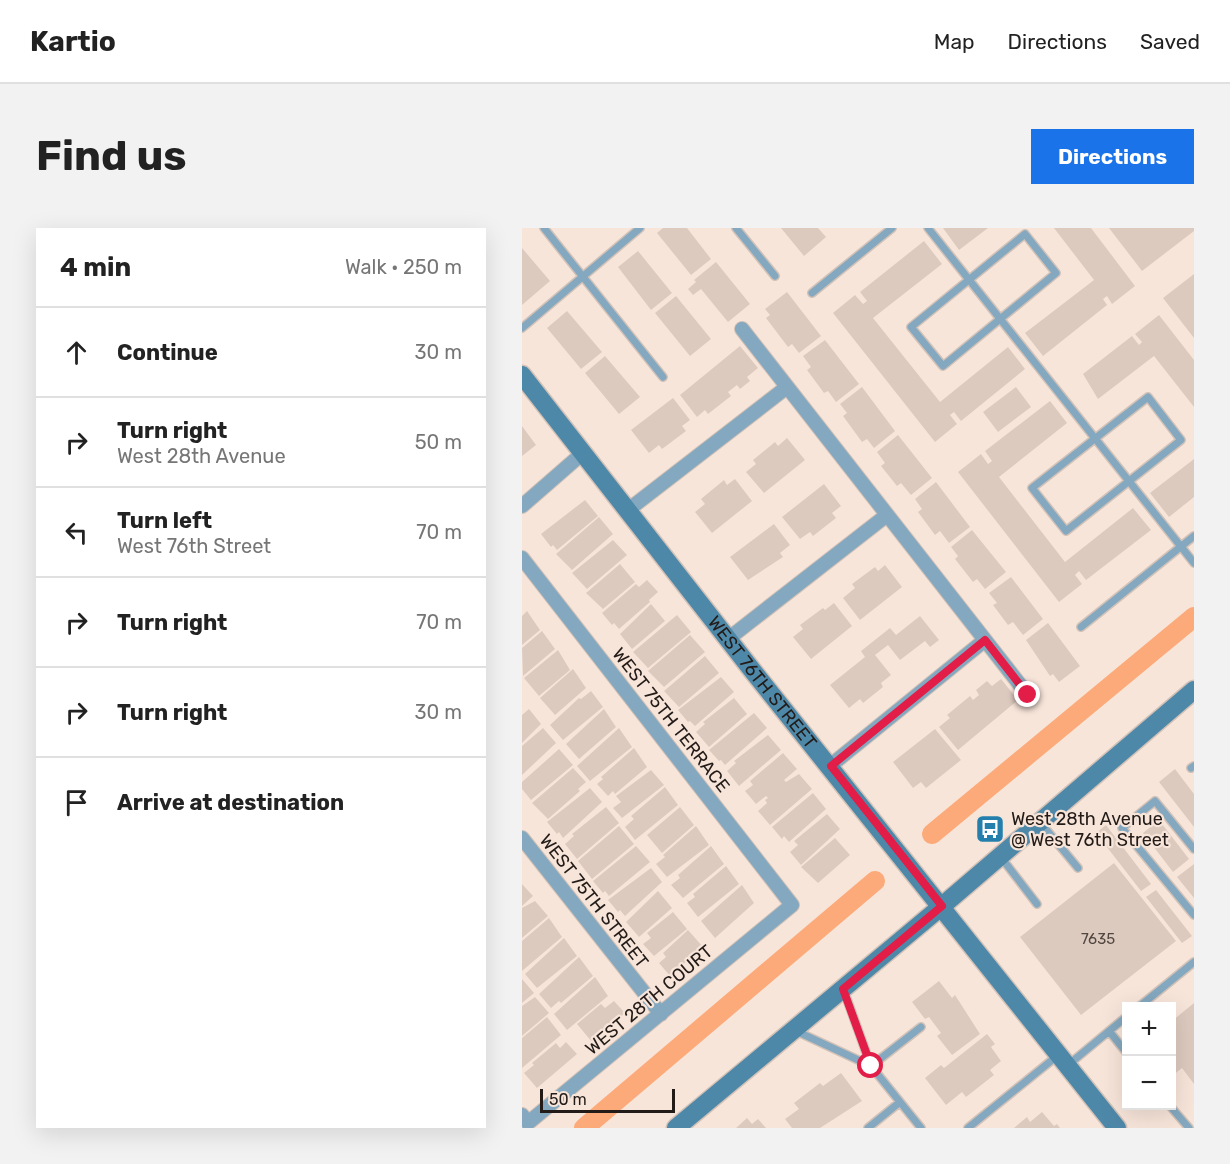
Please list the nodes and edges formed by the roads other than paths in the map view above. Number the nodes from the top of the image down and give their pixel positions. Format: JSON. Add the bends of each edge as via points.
{"nodes":[{"id":1,"x":544,"y":228,"type":"edge"},
{"id":2,"x":640,"y":228,"type":"edge"},
{"id":3,"x":736,"y":228,"type":"edge"},
{"id":4,"x":892,"y":228,"type":"edge"},
{"id":5,"x":928,"y":228,"type":"edge"},
{"id":6,"x":583,"y":276,"type":"junction"},
{"id":7,"x":775,"y":276,"type":"dead end"},
{"id":8,"x":969,"y":279,"type":"junction"},
{"id":9,"x":812,"y":293,"type":"dead end"},
{"id":10,"x":1000,"y":319,"type":"junction"},
{"id":11,"x":522,"y":328,"type":"edge"},
{"id":12,"x":742,"y":329,"type":"dead end"},
{"id":13,"x":522,"y":375,"type":"edge"},
{"id":14,"x":663,"y":377,"type":"dead end"},
{"id":15,"x":787,"y":387,"type":"junction"},
{"id":16,"x":1095,"y":438,"type":"junction"},
{"id":17,"x":584,"y":452,"type":"junction"},
{"id":18,"x":1129,"y":481,"type":"junction"},
{"id":19,"x":522,"y":506,"type":"edge"},
{"id":20,"x":628,"y":510,"type":"junction"},
{"id":21,"x":887,"y":515,"type":"junction"},
{"id":22,"x":1194,"y":536,"type":"edge"},
{"id":23,"x":1180,"y":546,"type":"junction"},
{"id":24,"x":522,"y":558,"type":"edge"},
{"id":25,"x":1194,"y":563,"type":"edge"},
{"id":26,"x":1081,"y":627,"type":"dead end"},
{"id":27,"x":728,"y":639,"type":"junction"},
{"id":28,"x":985,"y":640,"type":"junction"},
{"id":29,"x":1193,"y":693,"type":"edge"},
{"id":30,"x":1028,"y":695,"type":"dead end"},
{"id":31,"x":831,"y":766,"type":"junction"},
{"id":32,"x":1040,"y":822,"type":"junction"},
{"id":33,"x":522,"y":838,"type":"edge"},
{"id":34,"x":1194,"y":849,"type":"edge"},
{"id":35,"x":1000,"y":856,"type":"junction"},
{"id":36,"x":1078,"y":868,"type":"dead end"},
{"id":37,"x":1037,"y":903,"type":"dead end"},
{"id":38,"x":792,"y":905,"type":"joint"},
{"id":39,"x":942,"y":906,"type":"junction"},
{"id":40,"x":1194,"y":915,"type":"edge"},
{"id":41,"x":1194,"y":962,"type":"edge"},
{"id":42,"x":843,"y":989,"type":"junction"},
{"id":43,"x":1145,"y":1002,"type":"edge"},
{"id":44,"x":661,"y":1014,"type":"junction"},
{"id":45,"x":1122,"y":1020,"type":"edge"},
{"id":46,"x":921,"y":1027,"type":"dead end"},
{"id":47,"x":794,"y":1030,"type":"junction"},
{"id":48,"x":1109,"y":1031,"type":"junction"},
{"id":49,"x":1122,"y":1047,"type":"edge"},
{"id":50,"x":1064,"y":1060,"type":"junction"},
{"id":51,"x":871,"y":1066,"type":"junction"},
{"id":52,"x":900,"y":1102,"type":"junction"},
{"id":53,"x":1173,"y":1110,"type":"edge"},
{"id":54,"x":525,"y":1119,"type":"edge"},
{"id":55,"x":676,"y":1128,"type":"edge"},
{"id":56,"x":868,"y":1128,"type":"edge"},
{"id":57,"x":921,"y":1128,"type":"edge"},
{"id":58,"x":968,"y":1128,"type":"edge"},
{"id":59,"x":1117,"y":1128,"type":"edge"},
{"id":60,"x":1189,"y":1128,"type":"edge"}],
"edges":[{"from":1,"to":6,"type":"lane"},
{"from":2,"to":6,"type":"lane"},
{"from":3,"to":7,"type":"lane"},
{"from":4,"to":9,"type":"lane"},
{"from":5,"to":8,"type":"lane"},
{"from":6,"to":11,"type":"lane"},
{"from":6,"to":14,"type":"lane"},
{"from":8,"to":10,"type":"lane"},
{"from":8,"to":10,"type":"lane","via":[[1024,234],[1056,273]]},
{"from":8,"to":10,"type":"lane","via":[[911,327],[943,366]]},
{"from":10,"to":16,"type":"lane"},
{"from":12,"to":15,"type":"street"},
{"from":13,"to":17,"type":"street","name":"WEST 76TH STREET"},
{"from":15,"to":20,"type":"street"},
{"from":15,"to":21,"type":"street"},
{"from":16,"to":18,"type":"lane"},
{"from":16,"to":18,"type":"lane","via":[[1148,397],[1181,440]]},
{"from":16,"to":18,"type":"lane","via":[[1032,488],[1038,497],[1066,531]]},
{"from":17,"to":19,"type":"street"},
{"from":17,"to":20,"type":"street","name":"WEST 76TH STREET"},
{"from":18,"to":23,"type":"lane"},
{"from":20,"to":27,"type":"street","name":"WEST 76TH STREET"},
{"from":21,"to":27,"type":"street"},
{"from":21,"to":28,"type":"street"},
{"from":22,"to":23,"type":"lane"},
{"from":23,"to":25,"type":"lane"},
{"from":23,"to":26,"type":"lane"},
{"from":24,"to":38,"type":"street","name":"WEST 75TH TERRACE"},
{"from":27,"to":31,"type":"street","name":"WEST 76TH STREET"},
{"from":28,"to":30,"type":"street"},
{"from":28,"to":31,"type":"street"},
{"from":29,"to":32,"type":"street"},
{"from":31,"to":39,"type":"street","name":"WEST 76TH STREET"},
{"from":32,"to":35,"type":"street"},
{"from":32,"to":36,"type":"lane"},
{"from":33,"to":44,"type":"street","name":"WEST 75TH STREET"},
{"from":34,"to":40,"type":"lane","via":[[1155,801],[1122,828]]},
{"from":35,"to":37,"type":"lane"},
{"from":35,"to":39,"type":"street"},
{"from":38,"to":44,"type":"street","name":"WEST 28TH COURT"},
{"from":39,"to":42,"type":"street"},
{"from":39,"to":50,"type":"street","name":"WEST 76TH STREET"},
{"from":41,"to":43,"type":"lane"},
{"from":42,"to":47,"type":"street"},
{"from":42,"to":51,"type":"lane"},
{"from":44,"to":54,"type":"street","name":"WEST 28TH COURT"},
{"from":45,"to":48,"type":"lane"},
{"from":46,"to":51,"type":"lane"},
{"from":47,"to":51,"type":"lane"},
{"from":47,"to":55,"type":"street"},
{"from":48,"to":49,"type":"lane"},
{"from":48,"to":50,"type":"lane"},
{"from":50,"to":58,"type":"lane"},
{"from":50,"to":59,"type":"street","name":"WEST 76TH STREET"},
{"from":51,"to":52,"type":"lane"},
{"from":52,"to":56,"type":"lane"},
{"from":52,"to":57,"type":"lane"},
{"from":53,"to":60,"type":"lane"}]}
